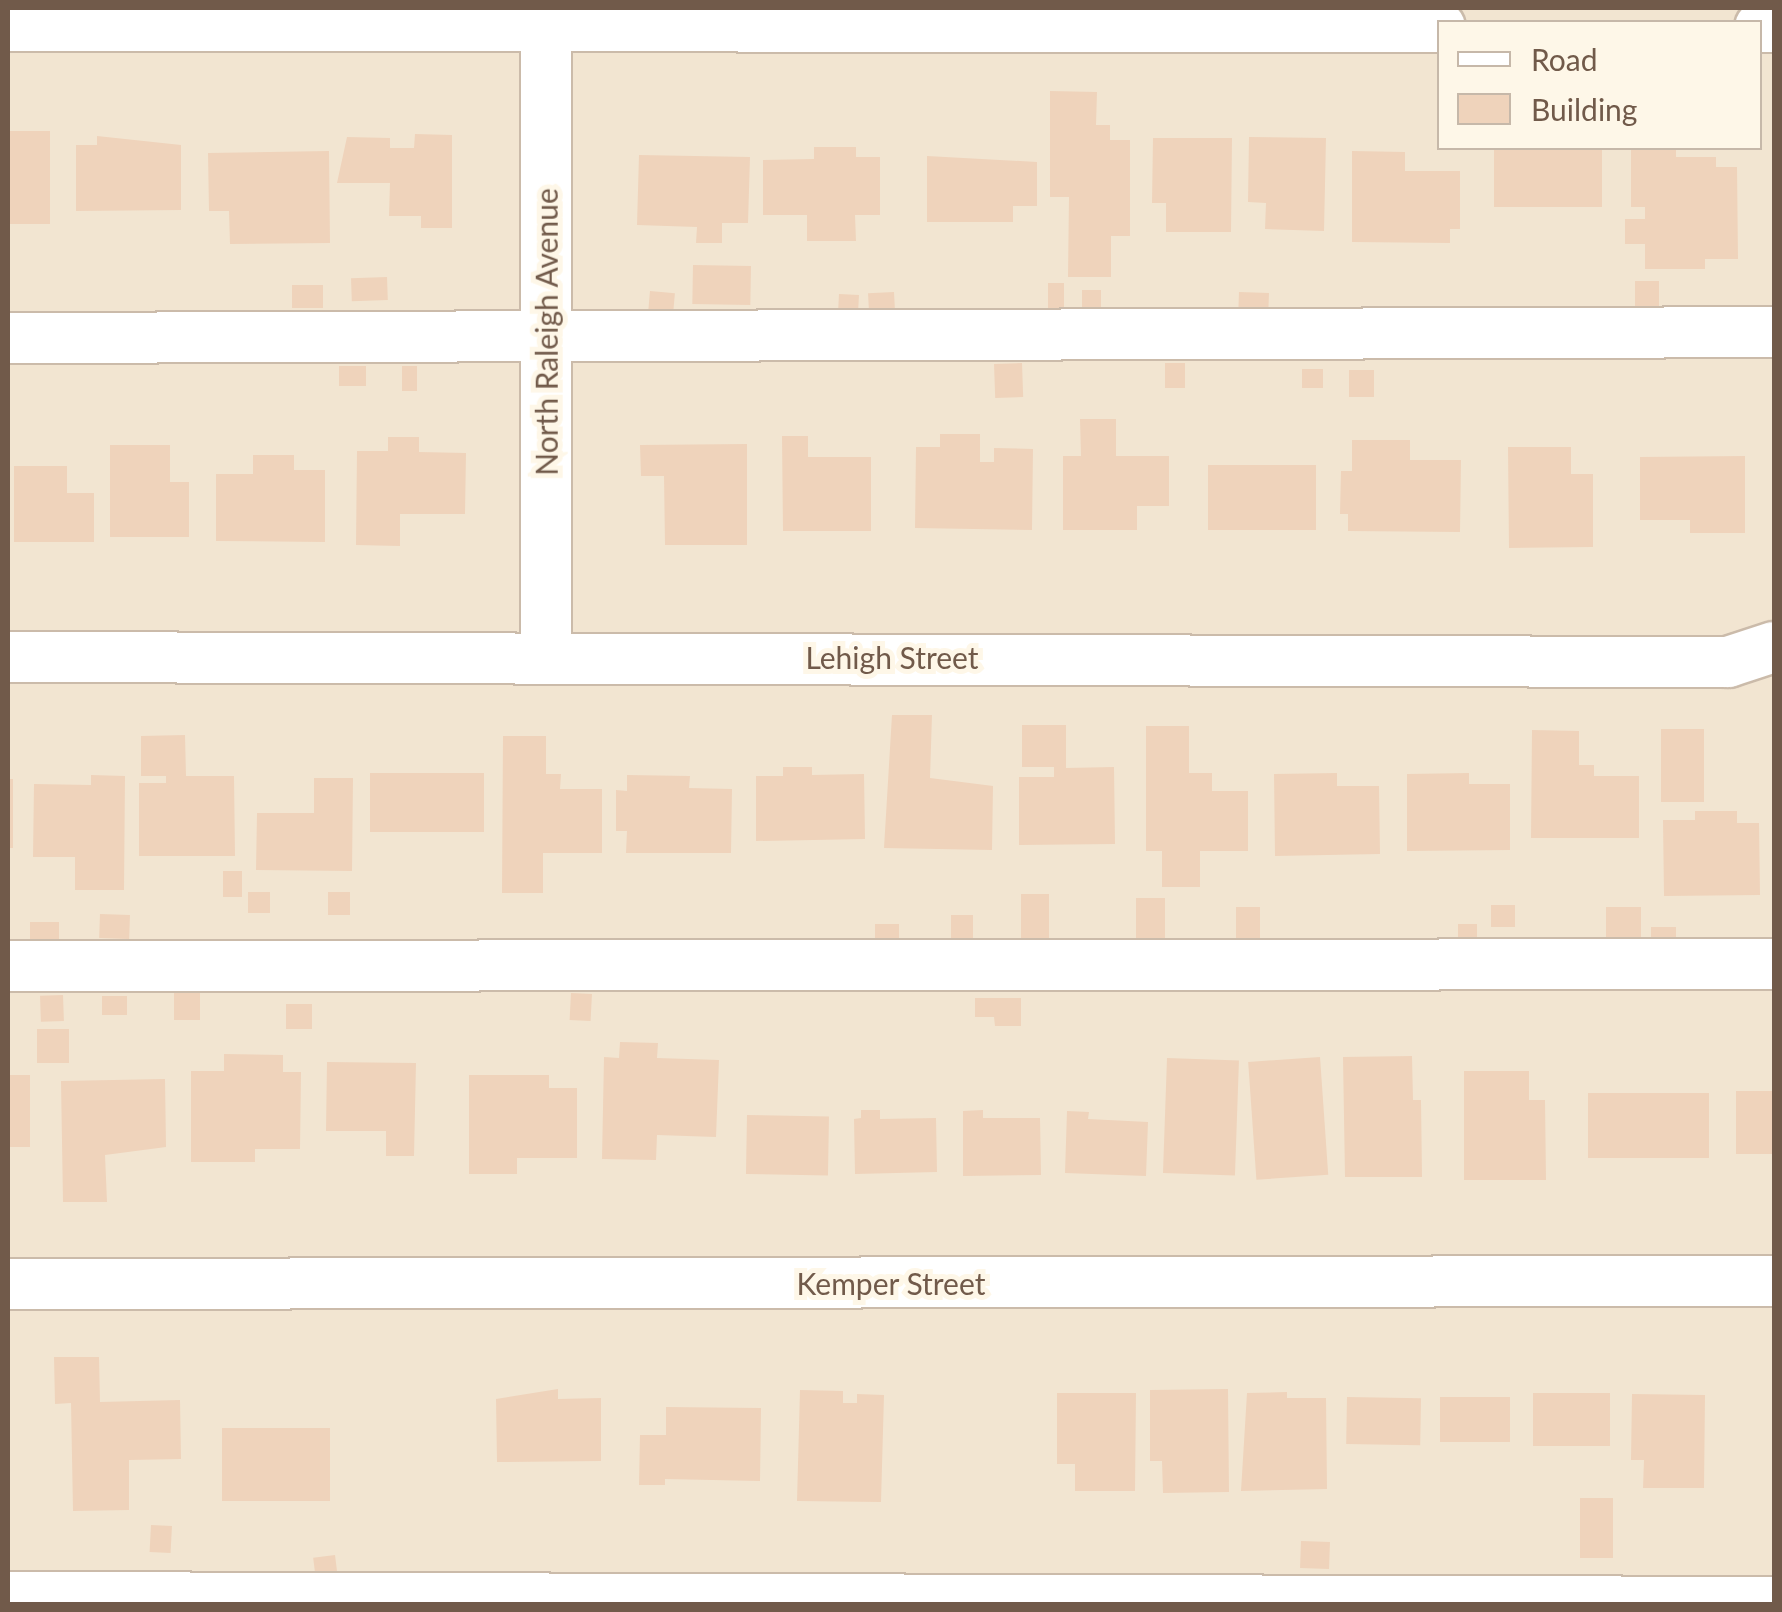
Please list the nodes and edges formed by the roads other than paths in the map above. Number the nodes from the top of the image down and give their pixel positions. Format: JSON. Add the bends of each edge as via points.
{"nodes":[{"id":1,"x":546,"y":17,"type":"edge"},
{"id":2,"x":8,"y":26,"type":"edge"},
{"id":3,"x":1437,"y":26,"type":"edge"},
{"id":4,"x":1774,"y":332,"type":"edge"},
{"id":5,"x":8,"y":338,"type":"edge"},
{"id":6,"x":546,"y":338,"type":"junction"},
{"id":7,"x":1774,"y":647,"type":"edge"},
{"id":8,"x":8,"y":656,"type":"edge"},
{"id":9,"x":546,"y":656,"type":"junction"},
{"id":10,"x":1774,"y":964,"type":"edge"},
{"id":11,"x":8,"y":966,"type":"edge"},
{"id":12,"x":1774,"y":1281,"type":"edge"},
{"id":13,"x":8,"y":1284,"type":"edge"},
{"id":14,"x":8,"y":1597,"type":"edge"},
{"id":15,"x":1774,"y":1602,"type":"edge"}],
"edges":[{"from":1,"to":2,"type":"street"},
{"from":1,"to":3,"type":"street"},
{"from":1,"to":6,"type":"street","name":"North Raleigh Avenue"},
{"from":4,"to":6,"type":"street"},
{"from":5,"to":6,"type":"street"},
{"from":6,"to":9,"type":"street","name":"North Raleigh Avenue"},
{"from":7,"to":9,"type":"street","name":"Lehigh Street","via":[[1728,662]]},
{"from":8,"to":9,"type":"street","name":"Lehigh Street"},
{"from":10,"to":11,"type":"street"},
{"from":12,"to":13,"type":"street","name":"Kemper Street"},
{"from":14,"to":15,"type":"street"}]}
